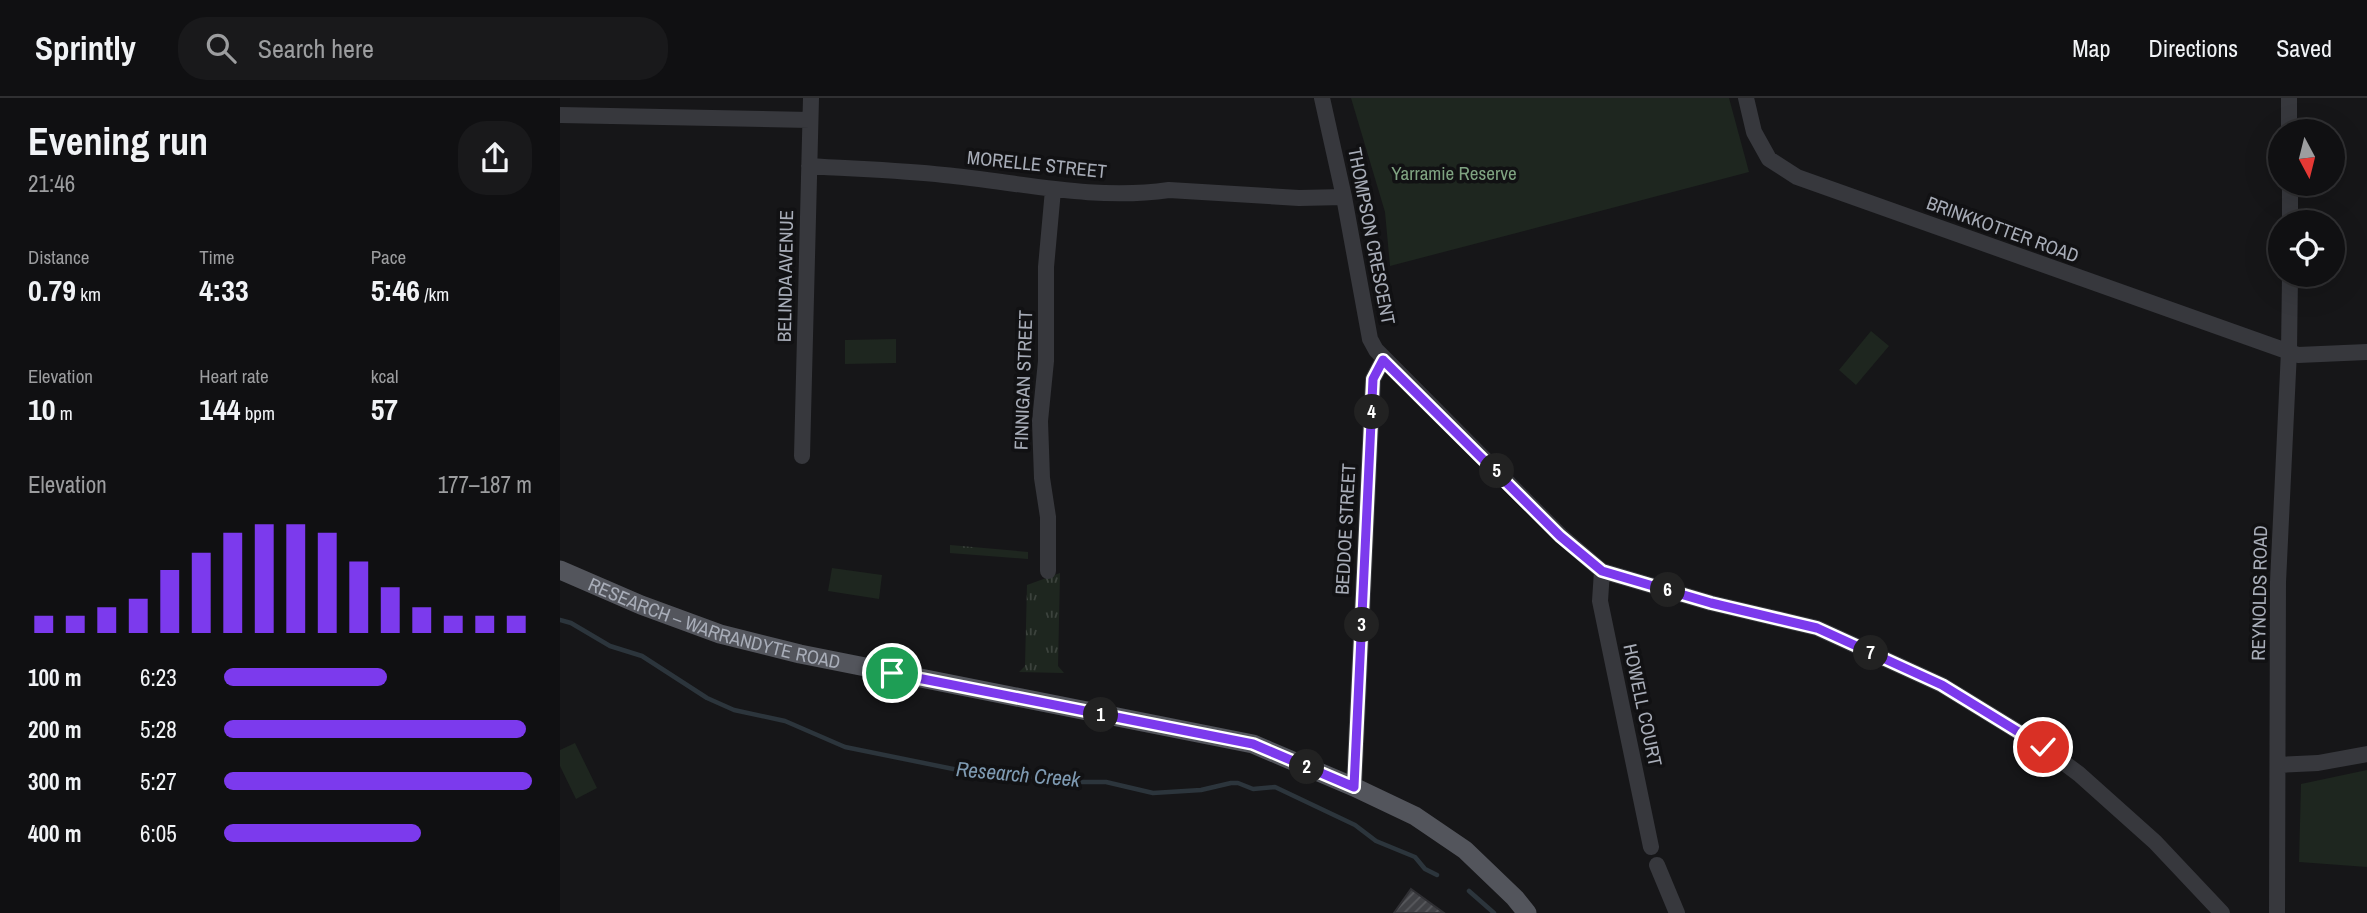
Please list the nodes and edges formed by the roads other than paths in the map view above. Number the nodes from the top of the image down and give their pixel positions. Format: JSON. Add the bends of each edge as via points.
{"nodes":[{"id":1,"x":811,"y":98,"type":"edge"},
{"id":2,"x":1322,"y":98,"type":"edge"},
{"id":3,"x":1746,"y":98,"type":"edge"},
{"id":4,"x":2289,"y":98,"type":"edge"},
{"id":5,"x":560,"y":115,"type":"edge"},
{"id":6,"x":2289,"y":119,"type":"edge"},
{"id":7,"x":810,"y":120,"type":"junction"},
{"id":8,"x":809,"y":166,"type":"junction"},
{"id":9,"x":1053,"y":190,"type":"junction"},
{"id":10,"x":1345,"y":197,"type":"junction"},
{"id":11,"x":2290,"y":287,"type":"edge"},
{"id":12,"x":2289,"y":351,"type":"junction"},
{"id":13,"x":2367,"y":352,"type":"edge"},
{"id":14,"x":1383,"y":360,"type":"junction"},
{"id":15,"x":802,"y":456,"type":"dead end"},
{"id":16,"x":560,"y":570,"type":"edge"},
{"id":17,"x":1048,"y":571,"type":"dead end"},
{"id":18,"x":1602,"y":571,"type":"junction"},
{"id":19,"x":2367,"y":754,"type":"edge"},
{"id":20,"x":2278,"y":765,"type":"junction"},
{"id":21,"x":1354,"y":787,"type":"junction"},
{"id":22,"x":1651,"y":847,"type":"dead end"},
{"id":23,"x":1657,"y":865,"type":"dead end"},
{"id":24,"x":2216,"y":912,"type":"edge"},
{"id":25,"x":1527,"y":913,"type":"edge"},
{"id":26,"x":1677,"y":913,"type":"edge"},
{"id":27,"x":2277,"y":913,"type":"edge"}],
"edges":[{"from":1,"to":7,"type":"street","name":"BELINDA AVENUE"},
{"from":2,"to":10,"type":"street","name":"THOMPSON CRESCENT"},
{"from":3,"to":12,"type":"street","name":"BRINKKOTTER ROAD","via":[[1754,132],[1769,159],[1797,177]]},
{"from":4,"to":6,"type":"street"},
{"from":5,"to":7,"type":"street"},
{"from":7,"to":8,"type":"street","name":"BELINDA AVENUE"},
{"from":8,"to":9,"type":"street","name":"MORELLE STREET","via":[[945,175]]},
{"from":8,"to":15,"type":"street","name":"BELINDA AVENUE"},
{"from":9,"to":10,"type":"street","name":"MORELLE STREET"},
{"from":9,"to":17,"type":"street","name":"FINNIGAN STREET","via":[[1040,421]]},
{"from":10,"to":14,"type":"street","name":"THOMPSON CRESCENT","via":[[1370,339]]},
{"from":11,"to":12,"type":"street","name":"REYNOLDS ROAD"},
{"from":12,"to":13,"type":"street","name":"BRINKKOTTER ROAD","via":[[2298,355]]},
{"from":12,"to":20,"type":"street","name":"REYNOLDS ROAD","via":[[2278,582]]},
{"from":14,"to":18,"type":"street","name":"THOMPSON CRESCENT","via":[[1560,536]]},
{"from":14,"to":21,"type":"street","name":"BEDDOE STREET","via":[[1373,379]]},
{"from":16,"to":21,"type":"main road","name":"RESEARCH – WARRANDYTE ROAD","via":[[640,606],[720,634],[1253,744]]},
{"from":18,"to":22,"type":"street","name":"HOWELL COURT","via":[[1600,601]]},
{"from":18,"to":24,"type":"street","name":"THOMPSON CRESCENT","via":[[1817,628],[1942,685],[2079,774],[2155,842]]},
{"from":19,"to":20,"type":"street"},
{"from":20,"to":27,"type":"street","name":"REYNOLDS ROAD"},
{"from":21,"to":25,"type":"main road","name":"RESEARCH – WARRANDYTE ROAD","via":[[1415,817],[1465,850]]},
{"from":23,"to":26,"type":"street"}]}
